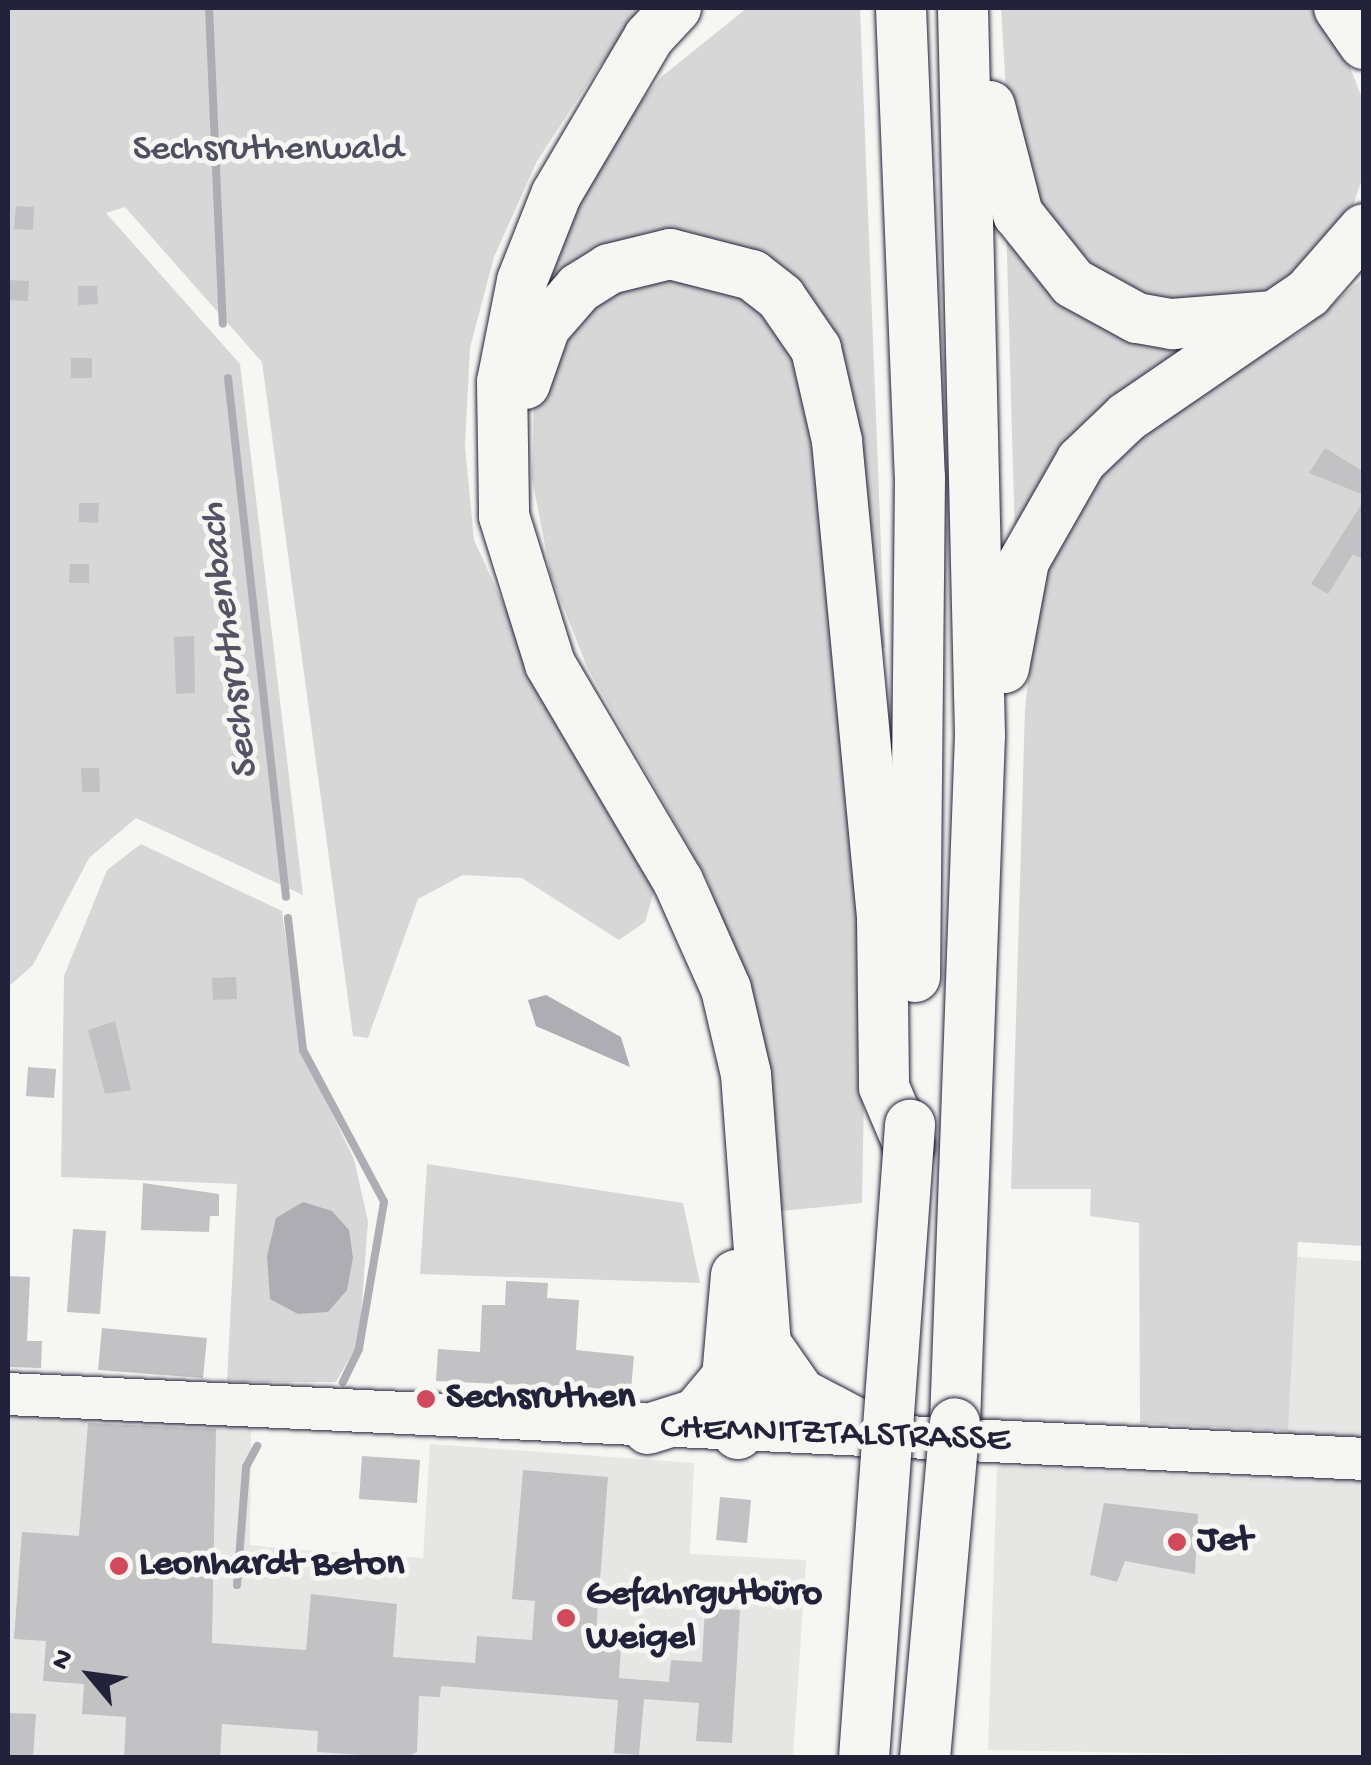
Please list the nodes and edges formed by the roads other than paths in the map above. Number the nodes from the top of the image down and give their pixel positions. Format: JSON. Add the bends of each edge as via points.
{"nodes":[{"id":1,"x":676,"y":8,"type":"edge"},
{"id":2,"x":714,"y":8,"type":"edge"},
{"id":3,"x":902,"y":8,"type":"edge"},
{"id":4,"x":964,"y":8,"type":"edge"},
{"id":5,"x":1338,"y":8,"type":"edge"},
{"id":6,"x":1364,"y":44,"type":"edge"},
{"id":7,"x":966,"y":62,"type":"junction"},
{"id":8,"x":606,"y":115,"type":"junction"},
{"id":9,"x":1364,"y":228,"type":"edge"},
{"id":10,"x":1276,"y":316,"type":"junction"},
{"id":11,"x":504,"y":516,"type":"junction"},
{"id":12,"x":980,"y":735,"type":"junction"},
{"id":13,"x":907,"y":1132,"type":"junction"},
{"id":14,"x":751,"y":1177,"type":"junction"},
{"id":15,"x":766,"y":1344,"type":"junction"},
{"id":16,"x":726,"y":1378,"type":"junction"},
{"id":17,"x":8,"y":1394,"type":"edge"},
{"id":18,"x":648,"y":1430,"type":"junction"},
{"id":19,"x":738,"y":1434,"type":"junction"},
{"id":20,"x":889,"y":1440,"type":"junction"},
{"id":21,"x":1364,"y":1459,"type":"edge"},
{"id":22,"x":864,"y":1758,"type":"edge"},
{"id":23,"x":926,"y":1758,"type":"edge"}],
"edges":[{"from":1,"to":8,"type":"highway","via":[[648,37]]},
{"from":2,"to":8,"type":"highway"},
{"from":3,"to":13,"type":"highway","via":[[920,477]]},
{"from":4,"to":7,"type":"highway"},
{"from":5,"to":6,"type":"highway"},
{"from":7,"to":10,"type":"highway","via":[[998,122],[1018,214],[1072,283],[1137,318],[1172,324]]},
{"from":7,"to":12,"type":"highway"},
{"from":8,"to":11,"type":"highway","via":[[556,195],[522,281],[502,382]]},
{"from":9,"to":10,"type":"highway","via":[[1335,270]]},
{"from":10,"to":12,"type":"highway","via":[[1126,418],[1062,484],[1024,561],[1008,658]]},
{"from":11,"to":13,"type":"highway","via":[[521,462],[534,351],[579,288],[642,258],[708,257],[752,276],[803,327],[837,441],[882,918],[884,1087]]},
{"from":11,"to":14,"type":"highway","via":[[550,664],[678,881],[726,989],[746,1074]]},
{"from":12,"to":23,"type":"highway","bridge":true,"via":[[971,1126]]},
{"from":13,"to":22,"type":"highway","bridge":true},
{"from":14,"to":15,"type":"highway"},
{"from":14,"to":16,"type":"highway"},
{"from":15,"to":19,"type":"highway","via":[[762,1402]]},
{"from":15,"to":20,"type":"highway","via":[[814,1404]]},
{"from":16,"to":18,"type":"highway","via":[[696,1414]]},
{"from":16,"to":19,"type":"highway"},
{"from":17,"to":18,"type":"main road","name":"CHEMNITZTALSTRASSE"},
{"from":18,"to":19,"type":"main road","name":"CHEMNITZTALSTRASSE"},
{"from":19,"to":20,"type":"main road","name":"CHEMNITZTALSTRASSE"},
{"from":20,"to":21,"type":"main road","name":"CHEMNITZTALSTRASSE"}]}
